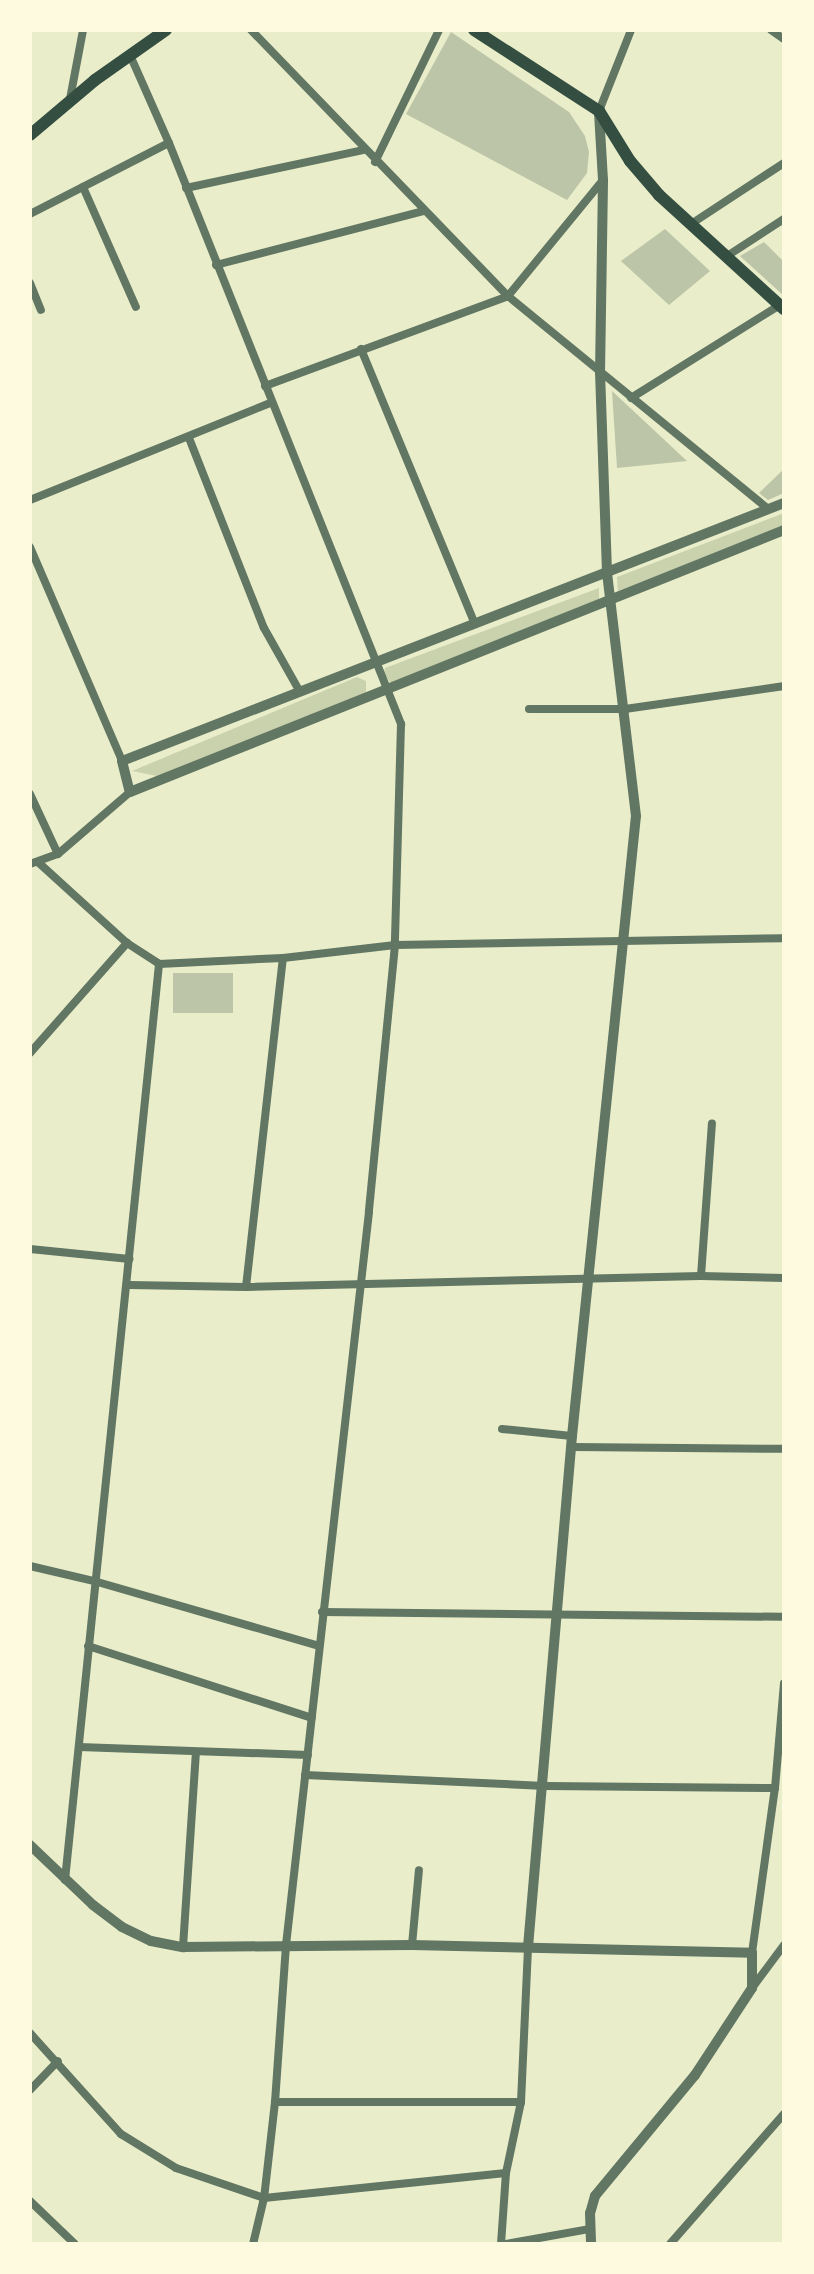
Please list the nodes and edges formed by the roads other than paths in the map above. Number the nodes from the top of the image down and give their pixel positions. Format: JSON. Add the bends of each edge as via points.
{"nodes":[{"id":1,"x":83,"y":30,"type":"edge"},
{"id":2,"x":166,"y":30,"type":"edge"},
{"id":3,"x":251,"y":30,"type":"edge"},
{"id":4,"x":439,"y":30,"type":"edge"},
{"id":5,"x":474,"y":30,"type":"edge"},
{"id":6,"x":631,"y":30,"type":"edge"},
{"id":7,"x":771,"y":30,"type":"edge"},
{"id":8,"x":153,"y":34,"type":"edge"},
{"id":9,"x":784,"y":39,"type":"edge"},
{"id":10,"x":130,"y":55,"type":"junction"},
{"id":11,"x":70,"y":99,"type":"junction"},
{"id":12,"x":599,"y":111,"type":"junction"},
{"id":13,"x":30,"y":135,"type":"edge"},
{"id":14,"x":169,"y":143,"type":"junction"},
{"id":15,"x":364,"y":150,"type":"junction"},
{"id":16,"x":375,"y":162,"type":"junction"},
{"id":17,"x":784,"y":163,"type":"edge"},
{"id":18,"x":603,"y":180,"type":"junction"},
{"id":19,"x":83,"y":187,"type":"junction"},
{"id":20,"x":186,"y":188,"type":"junction"},
{"id":21,"x":423,"y":211,"type":"junction"},
{"id":22,"x":30,"y":214,"type":"edge"},
{"id":23,"x":784,"y":219,"type":"edge"},
{"id":24,"x":691,"y":224,"type":"junction"},
{"id":25,"x":727,"y":256,"type":"junction"},
{"id":26,"x":216,"y":265,"type":"junction"},
{"id":27,"x":30,"y":283,"type":"edge"},
{"id":28,"x":508,"y":296,"type":"junction"},
{"id":29,"x":136,"y":307,"type":"dead end"},
{"id":30,"x":782,"y":307,"type":"edge"},
{"id":31,"x":41,"y":310,"type":"dead end"},
{"id":32,"x":361,"y":349,"type":"junction"},
{"id":33,"x":600,"y":373,"type":"junction"},
{"id":34,"x":265,"y":386,"type":"junction"},
{"id":35,"x":631,"y":398,"type":"junction"},
{"id":36,"x":272,"y":402,"type":"junction"},
{"id":37,"x":189,"y":438,"type":"junction"},
{"id":38,"x":30,"y":500,"type":"edge"},
{"id":39,"x":784,"y":503,"type":"edge"},
{"id":40,"x":768,"y":509,"type":"junction"},
{"id":41,"x":784,"y":530,"type":"edge"},
{"id":42,"x":30,"y":547,"type":"edge"},
{"id":43,"x":607,"y":572,"type":"junction"},
{"id":44,"x":608,"y":603,"type":"junction"},
{"id":45,"x":474,"y":622,"type":"junction"},
{"id":46,"x":377,"y":662,"type":"junction"},
{"id":47,"x":784,"y":686,"type":"edge"},
{"id":48,"x":389,"y":689,"type":"junction"},
{"id":49,"x":300,"y":692,"type":"junction"},
{"id":50,"x":529,"y":709,"type":"dead end"},
{"id":51,"x":625,"y":709,"type":"junction"},
{"id":52,"x":122,"y":761,"type":"junction"},
{"id":53,"x":130,"y":792,"type":"junction"},
{"id":54,"x":30,"y":794,"type":"edge"},
{"id":55,"x":58,"y":854,"type":"junction"},
{"id":56,"x":35,"y":864,"type":"edge"},
{"id":57,"x":784,"y":938,"type":"edge"},
{"id":58,"x":623,"y":941,"type":"junction"},
{"id":59,"x":127,"y":943,"type":"junction"},
{"id":60,"x":395,"y":945,"type":"junction"},
{"id":61,"x":283,"y":958,"type":"junction"},
{"id":62,"x":159,"y":964,"type":"junction"},
{"id":63,"x":30,"y":1053,"type":"edge"},
{"id":64,"x":712,"y":1123,"type":"dead end"},
{"id":65,"x":30,"y":1249,"type":"edge"},
{"id":66,"x":130,"y":1259,"type":"junction"},
{"id":67,"x":701,"y":1276,"type":"junction"},
{"id":68,"x":784,"y":1278,"type":"edge"},
{"id":69,"x":588,"y":1281,"type":"junction"},
{"id":70,"x":359,"y":1284,"type":"junction"},
{"id":71,"x":129,"y":1285,"type":"junction"},
{"id":72,"x":246,"y":1287,"type":"junction"},
{"id":73,"x":502,"y":1429,"type":"dead end"},
{"id":74,"x":572,"y":1442,"type":"junction"},
{"id":75,"x":784,"y":1449,"type":"edge"},
{"id":76,"x":30,"y":1566,"type":"edge"},
{"id":77,"x":94,"y":1581,"type":"junction"},
{"id":78,"x":322,"y":1612,"type":"junction"},
{"id":79,"x":559,"y":1615,"type":"junction"},
{"id":80,"x":784,"y":1617,"type":"edge"},
{"id":81,"x":88,"y":1646,"type":"junction"},
{"id":82,"x":319,"y":1646,"type":"junction"},
{"id":83,"x":784,"y":1683,"type":"edge"},
{"id":84,"x":312,"y":1718,"type":"junction"},
{"id":85,"x":79,"y":1747,"type":"junction"},
{"id":86,"x":196,"y":1752,"type":"junction"},
{"id":87,"x":308,"y":1755,"type":"junction"},
{"id":88,"x":305,"y":1775,"type":"junction"},
{"id":89,"x":545,"y":1786,"type":"junction"},
{"id":90,"x":775,"y":1788,"type":"junction"},
{"id":91,"x":30,"y":1845,"type":"edge"},
{"id":92,"x":419,"y":1870,"type":"dead end"},
{"id":93,"x":65,"y":1880,"type":"junction"},
{"id":94,"x":286,"y":1945,"type":"junction"},
{"id":95,"x":412,"y":1945,"type":"junction"},
{"id":96,"x":784,"y":1945,"type":"edge"},
{"id":97,"x":183,"y":1947,"type":"junction"},
{"id":98,"x":528,"y":1947,"type":"junction"},
{"id":99,"x":752,"y":1953,"type":"junction"},
{"id":100,"x":752,"y":1988,"type":"junction"},
{"id":101,"x":30,"y":2033,"type":"edge"},
{"id":102,"x":58,"y":2061,"type":"junction"},
{"id":103,"x":30,"y":2090,"type":"edge"},
{"id":104,"x":275,"y":2102,"type":"junction"},
{"id":105,"x":521,"y":2102,"type":"junction"},
{"id":106,"x":784,"y":2114,"type":"edge"},
{"id":107,"x":506,"y":2173,"type":"junction"},
{"id":108,"x":264,"y":2198,"type":"junction"},
{"id":109,"x":30,"y":2201,"type":"edge"},
{"id":110,"x":589,"y":2229,"type":"junction"},
{"id":111,"x":75,"y":2244,"type":"edge"},
{"id":112,"x":253,"y":2244,"type":"edge"},
{"id":113,"x":504,"y":2244,"type":"edge"},
{"id":114,"x":591,"y":2244,"type":"edge"},
{"id":115,"x":670,"y":2244,"type":"edge"}],
"edges":[{"from":1,"to":11,"type":"street"},
{"from":2,"to":8,"type":"main road"},
{"from":3,"to":15,"type":"street"},
{"from":4,"to":16,"type":"street"},
{"from":5,"to":12,"type":"main road"},
{"from":6,"to":12,"type":"street"},
{"from":7,"to":9,"type":"street"},
{"from":8,"to":10,"type":"main road"},
{"from":10,"to":11,"type":"main road"},
{"from":10,"to":14,"type":"street"},
{"from":11,"to":13,"type":"main road"},
{"from":12,"to":18,"type":"street"},
{"from":12,"to":24,"type":"main road","via":[[640,172]]},
{"from":14,"to":19,"type":"street"},
{"from":14,"to":20,"type":"street"},
{"from":15,"to":16,"type":"street"},
{"from":15,"to":20,"type":"street"},
{"from":16,"to":21,"type":"street"},
{"from":17,"to":24,"type":"street"},
{"from":18,"to":28,"type":"street"},
{"from":18,"to":33,"type":"street"},
{"from":19,"to":22,"type":"street"},
{"from":19,"to":29,"type":"street"},
{"from":20,"to":26,"type":"street"},
{"from":21,"to":26,"type":"street"},
{"from":21,"to":28,"type":"street"},
{"from":23,"to":25,"type":"street"},
{"from":24,"to":25,"type":"main road"},
{"from":25,"to":30,"type":"main road"},
{"from":26,"to":34,"type":"street"},
{"from":27,"to":31,"type":"street"},
{"from":28,"to":32,"type":"street"},
{"from":28,"to":33,"type":"street"},
{"from":30,"to":35,"type":"street"},
{"from":32,"to":34,"type":"street"},
{"from":32,"to":45,"type":"street"},
{"from":33,"to":35,"type":"street"},
{"from":33,"to":43,"type":"street"},
{"from":34,"to":36,"type":"street"},
{"from":35,"to":40,"type":"street"},
{"from":36,"to":37,"type":"street"},
{"from":36,"to":46,"type":"street"},
{"from":37,"to":38,"type":"street"},
{"from":37,"to":49,"type":"street","via":[[264,628]]},
{"from":39,"to":40,"type":"street"},
{"from":40,"to":43,"type":"street"},
{"from":41,"to":44,"type":"street"},
{"from":42,"to":52,"type":"street"},
{"from":43,"to":44,"type":"street"},
{"from":43,"to":45,"type":"street"},
{"from":44,"to":48,"type":"street"},
{"from":44,"to":51,"type":"street"},
{"from":45,"to":46,"type":"street"},
{"from":46,"to":48,"type":"street"},
{"from":46,"to":49,"type":"street"},
{"from":47,"to":51,"type":"street"},
{"from":48,"to":53,"type":"street"},
{"from":48,"to":60,"type":"street","via":[[401,724]]},
{"from":49,"to":52,"type":"street"},
{"from":50,"to":51,"type":"street"},
{"from":51,"to":58,"type":"street","via":[[636,816]]},
{"from":52,"to":53,"type":"street"},
{"from":53,"to":55,"type":"street"},
{"from":54,"to":55,"type":"street"},
{"from":55,"to":56,"type":"street"},
{"from":56,"to":59,"type":"street"},
{"from":57,"to":58,"type":"street"},
{"from":58,"to":60,"type":"street"},
{"from":58,"to":69,"type":"street"},
{"from":59,"to":62,"type":"street"},
{"from":59,"to":63,"type":"street"},
{"from":60,"to":61,"type":"street"},
{"from":60,"to":70,"type":"street"},
{"from":61,"to":62,"type":"street"},
{"from":61,"to":72,"type":"street"},
{"from":62,"to":66,"type":"street"},
{"from":64,"to":67,"type":"street"},
{"from":65,"to":66,"type":"street"},
{"from":66,"to":71,"type":"street"},
{"from":67,"to":68,"type":"street"},
{"from":67,"to":69,"type":"street"},
{"from":69,"to":70,"type":"street"},
{"from":69,"to":74,"type":"street"},
{"from":70,"to":72,"type":"street"},
{"from":70,"to":78,"type":"street"},
{"from":71,"to":72,"type":"street"},
{"from":71,"to":77,"type":"street"},
{"from":73,"to":74,"type":"street"},
{"from":74,"to":75,"type":"street"},
{"from":74,"to":79,"type":"street"},
{"from":76,"to":77,"type":"street"},
{"from":77,"to":81,"type":"street"},
{"from":77,"to":82,"type":"street"},
{"from":78,"to":79,"type":"street"},
{"from":78,"to":82,"type":"street"},
{"from":79,"to":80,"type":"street"},
{"from":79,"to":89,"type":"street"},
{"from":81,"to":84,"type":"street"},
{"from":81,"to":85,"type":"street"},
{"from":82,"to":84,"type":"street"},
{"from":83,"to":90,"type":"street"},
{"from":84,"to":87,"type":"street"},
{"from":85,"to":86,"type":"street"},
{"from":85,"to":93,"type":"street"},
{"from":86,"to":87,"type":"street"},
{"from":86,"to":97,"type":"street"},
{"from":87,"to":88,"type":"street"},
{"from":88,"to":89,"type":"street"},
{"from":88,"to":94,"type":"street"},
{"from":89,"to":90,"type":"street"},
{"from":89,"to":98,"type":"street"},
{"from":90,"to":99,"type":"street"},
{"from":91,"to":93,"type":"street"},
{"from":92,"to":95,"type":"street"},
{"from":93,"to":97,"type":"street","via":[[122,1927],[151,1941]]},
{"from":94,"to":95,"type":"street"},
{"from":94,"to":97,"type":"street"},
{"from":94,"to":104,"type":"street"},
{"from":95,"to":98,"type":"street"},
{"from":96,"to":100,"type":"street"},
{"from":98,"to":99,"type":"street"},
{"from":98,"to":105,"type":"street"},
{"from":99,"to":100,"type":"street"},
{"from":100,"to":110,"type":"street","via":[[695,2075],[595,2196]]},
{"from":101,"to":102,"type":"street"},
{"from":102,"to":103,"type":"street"},
{"from":102,"to":108,"type":"street","via":[[121,2134],[176,2168]]},
{"from":104,"to":105,"type":"street"},
{"from":104,"to":108,"type":"street"},
{"from":105,"to":107,"type":"street"},
{"from":106,"to":115,"type":"street"},
{"from":107,"to":108,"type":"street"},
{"from":107,"to":113,"type":"street"},
{"from":108,"to":112,"type":"street"},
{"from":109,"to":111,"type":"street"},
{"from":110,"to":113,"type":"street"},
{"from":110,"to":114,"type":"street"}]}
